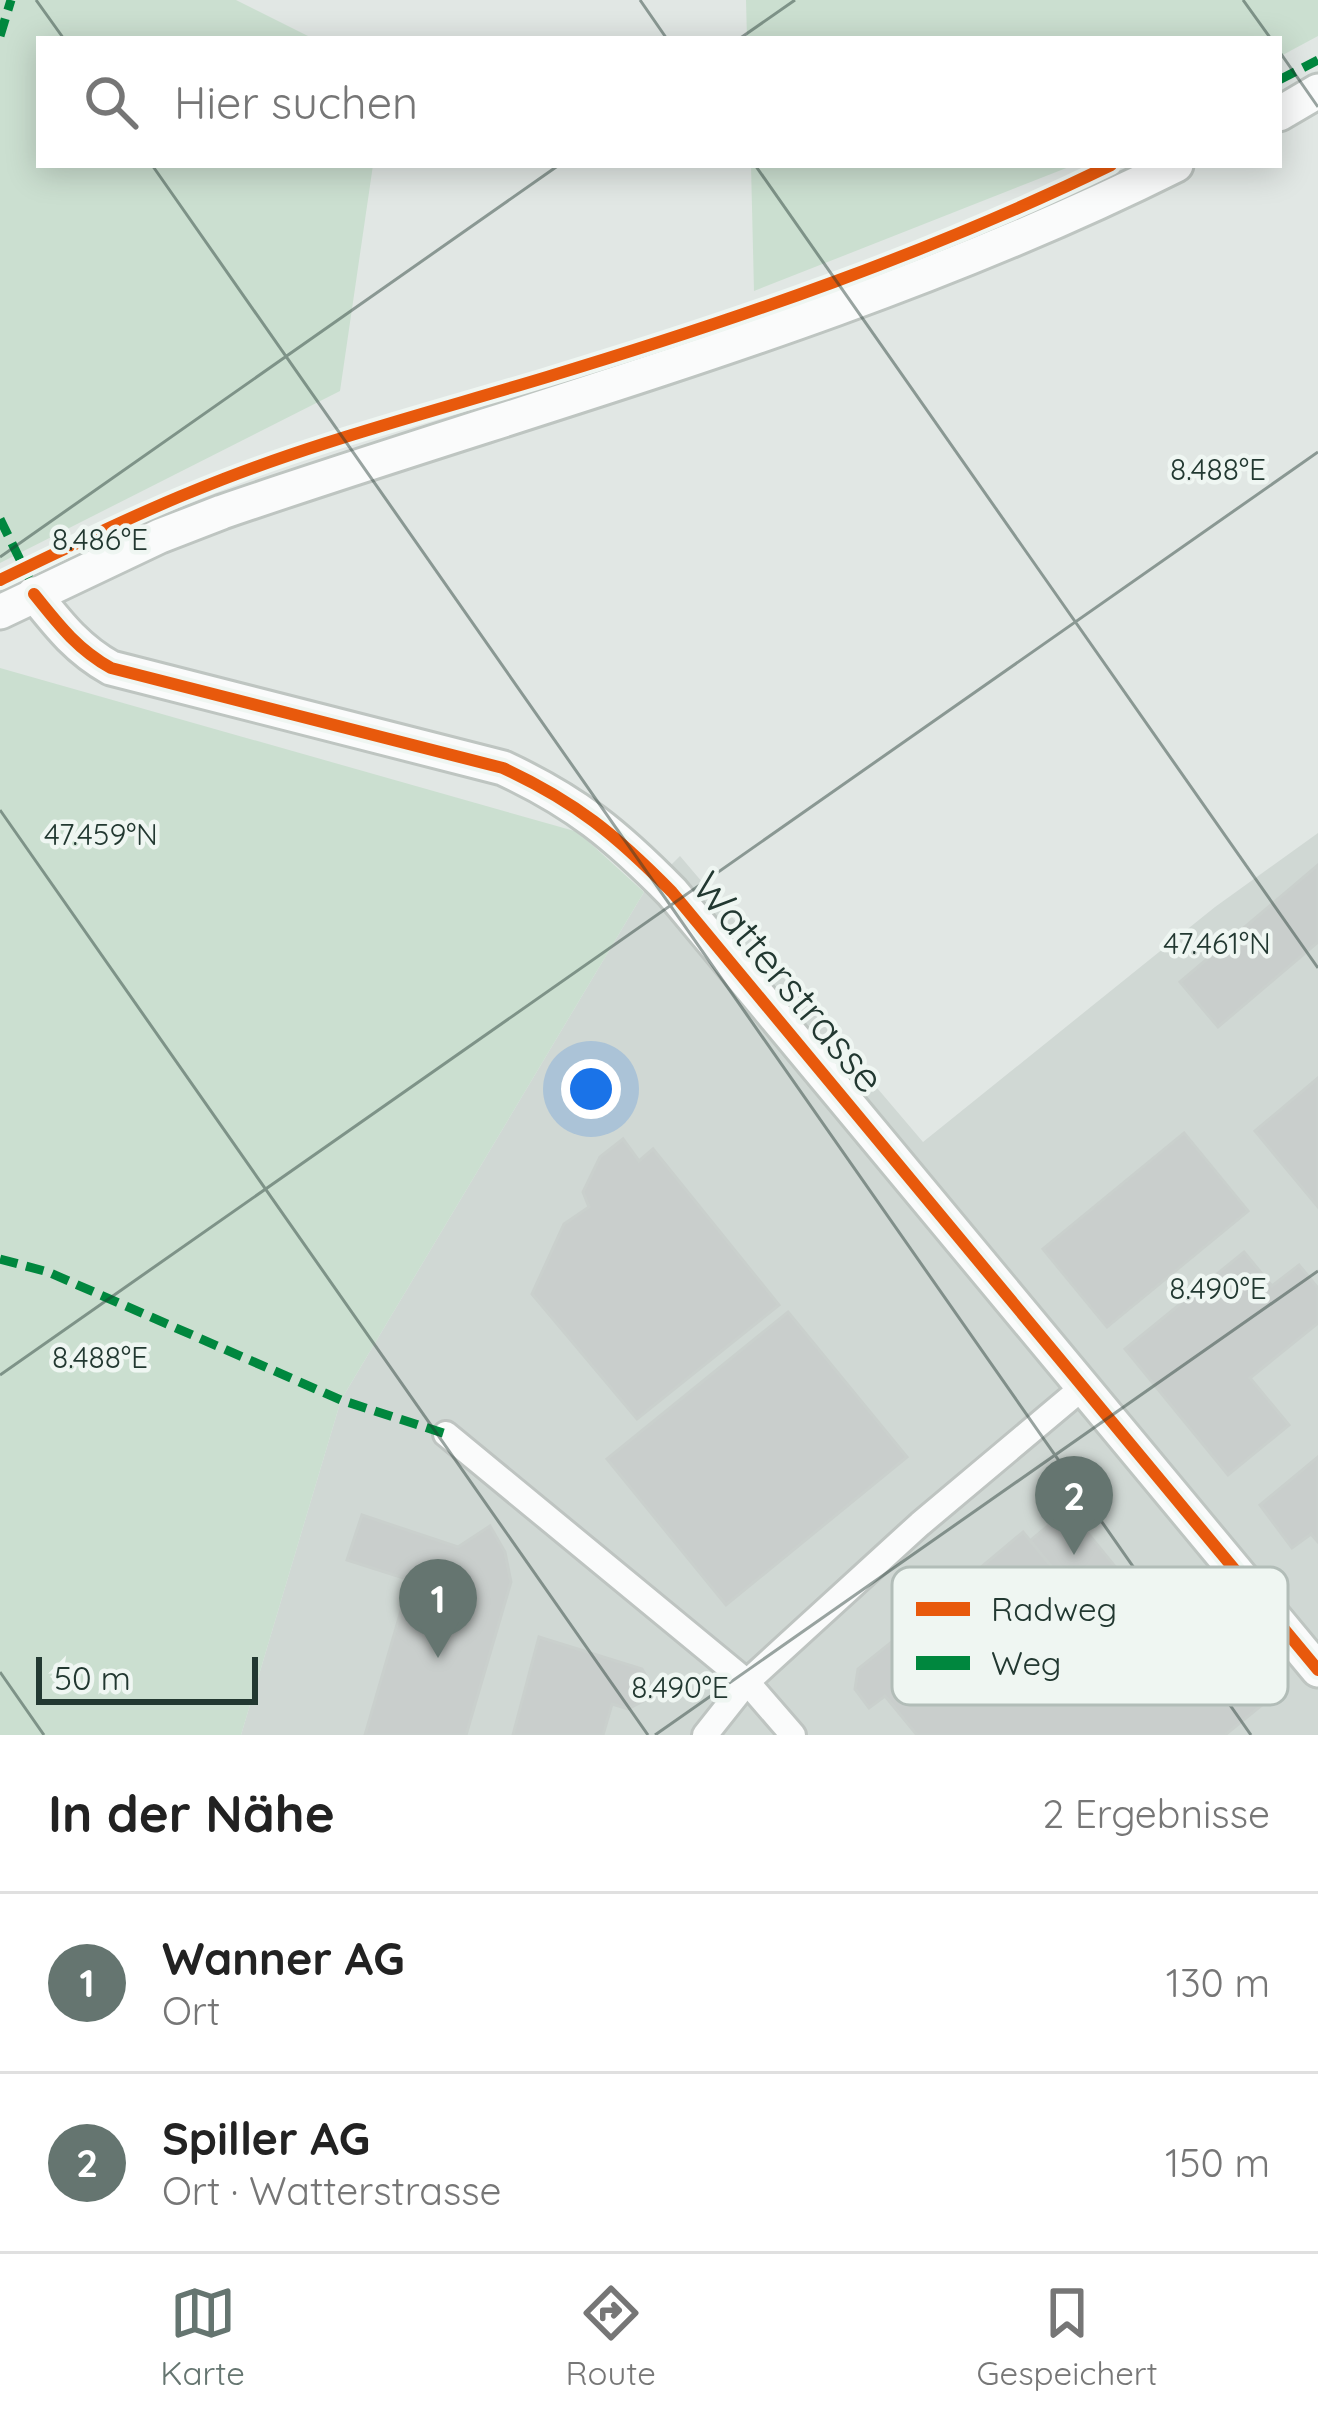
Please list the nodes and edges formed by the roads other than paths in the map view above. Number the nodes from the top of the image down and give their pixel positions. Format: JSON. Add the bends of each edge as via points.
{"nodes":[{"id":1,"x":1318,"y":91,"type":"edge"},
{"id":2,"x":1282,"y":111,"type":"edge"},
{"id":3,"x":1170,"y":168,"type":"edge"},
{"id":4,"x":34,"y":594,"type":"junction"},
{"id":5,"x":0,"y":612,"type":"edge"},
{"id":6,"x":1082,"y":1388,"type":"junction"},
{"id":7,"x":446,"y":1434,"type":"dead end"},
{"id":8,"x":1232,"y":1567,"type":"edge"},
{"id":9,"x":1288,"y":1634,"type":"edge"},
{"id":10,"x":1318,"y":1670,"type":"edge"},
{"id":11,"x":747,"y":1682,"type":"junction"},
{"id":12,"x":705,"y":1735,"type":"edge"},
{"id":13,"x":793,"y":1735,"type":"edge"}],
"edges":[{"from":1,"to":2,"type":"street"},
{"from":3,"to":4,"type":"street","via":[[930,274],[222,512]]},
{"from":4,"to":5,"type":"street"},
{"from":4,"to":6,"type":"street","name":"Watterstrasse","via":[[69,638],[111,668],[503,768],[588,814],[672,892]]},
{"from":6,"to":8,"type":"street","name":"Watterstrasse"},
{"from":6,"to":11,"type":"street"},
{"from":7,"to":11,"type":"street"},
{"from":9,"to":10,"type":"street","name":"Watterstrasse"},
{"from":11,"to":12,"type":"street"},
{"from":11,"to":13,"type":"street"}]}
